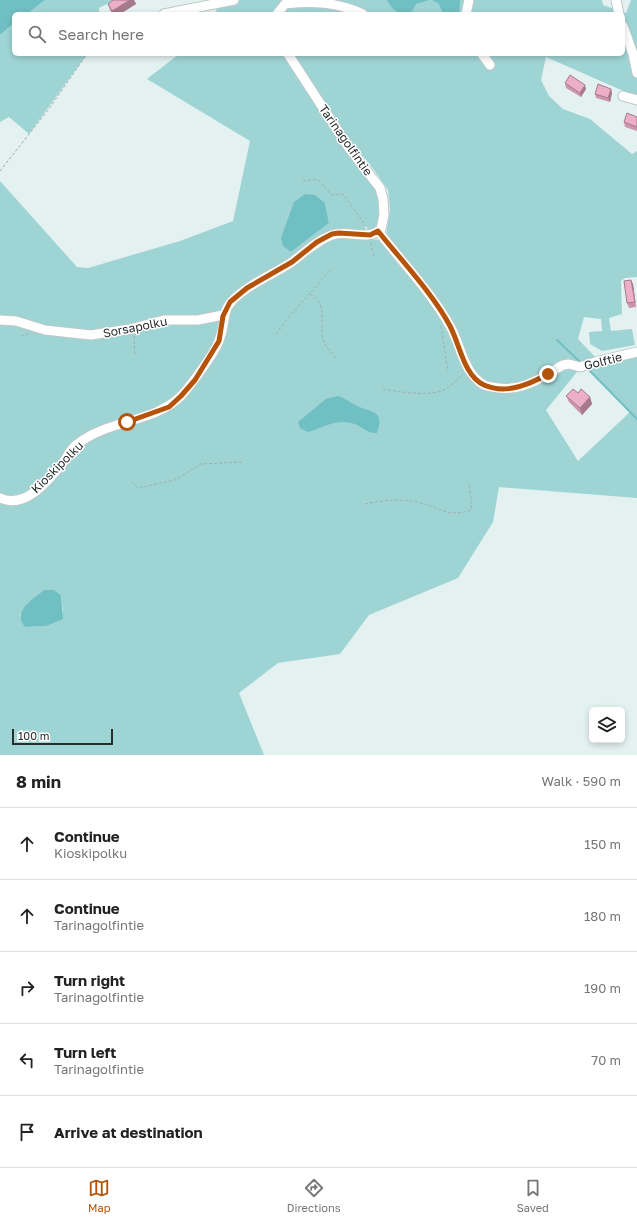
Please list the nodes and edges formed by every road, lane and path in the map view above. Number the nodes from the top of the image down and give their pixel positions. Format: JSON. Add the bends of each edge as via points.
{"nodes":[{"id":1,"x":234,"y":0,"type":"edge"},
{"id":2,"x":469,"y":0,"type":"edge"},
{"id":3,"x":616,"y":0,"type":"edge"},
{"id":4,"x":174,"y":12,"type":"edge"},
{"id":5,"x":279,"y":12,"type":"edge"},
{"id":6,"x":357,"y":12,"type":"edge"},
{"id":7,"x":466,"y":12,"type":"edge"},
{"id":8,"x":619,"y":12,"type":"edge"},
{"id":9,"x":625,"y":32,"type":"edge"},
{"id":10,"x":86,"y":56,"type":"edge"},
{"id":11,"x":289,"y":56,"type":"edge"},
{"id":12,"x":483,"y":56,"type":"edge"},
{"id":13,"x":490,"y":65,"type":"dead end"},
{"id":14,"x":637,"y":73,"type":"edge"},
{"id":15,"x":623,"y":96,"type":"dead end"},
{"id":16,"x":637,"y":100,"type":"edge"},
{"id":17,"x":0,"y":171,"type":"edge"},
{"id":18,"x":303,"y":181,"type":"dead end"},
{"id":19,"x":374,"y":233,"type":"junction"},
{"id":20,"x":374,"y":258,"type":"dead end"},
{"id":21,"x":331,"y":269,"type":"dead end"},
{"id":22,"x":310,"y":294,"type":"dead end"},
{"id":23,"x":223,"y":316,"type":"junction"},
{"id":24,"x":444,"y":316,"type":"junction"},
{"id":25,"x":0,"y":320,"type":"edge"},
{"id":26,"x":130,"y":329,"type":"junction"},
{"id":27,"x":276,"y":334,"type":"dead end"},
{"id":28,"x":637,"y":352,"type":"edge"},
{"id":29,"x":135,"y":356,"type":"dead end"},
{"id":30,"x":336,"y":360,"type":"dead end"},
{"id":31,"x":468,"y":370,"type":"junction"},
{"id":32,"x":448,"y":372,"type":"dead end"},
{"id":33,"x":383,"y":389,"type":"dead end"},
{"id":34,"x":244,"y":462,"type":"dead end"},
{"id":35,"x":132,"y":482,"type":"dead end"},
{"id":36,"x":469,"y":483,"type":"dead end"},
{"id":37,"x":0,"y":498,"type":"edge"},
{"id":38,"x":365,"y":504,"type":"dead end"}],
"edges":[{"from":1,"to":4,"type":"street"},
{"from":2,"to":7,"type":"street"},
{"from":3,"to":8,"type":"street"},
{"from":5,"to":6,"type":"street","via":[[285,4],[304,2],[329,2]]},
{"from":9,"to":14,"type":"street"},
{"from":10,"to":17,"type":"path","via":[[48,110]]},
{"from":11,"to":19,"type":"street","name":"Tarinagolfintie","via":[[349,148],[380,188],[384,215],[381,229]]},
{"from":12,"to":13,"type":"street"},
{"from":15,"to":16,"type":"street"},
{"from":18,"to":19,"type":"path","via":[[317,179],[332,195],[343,194]]},
{"from":19,"to":20,"type":"path"},
{"from":19,"to":23,"type":"street","via":[[339,233],[317,242],[292,262],[247,288],[230,302]]},
{"from":19,"to":24,"type":"street"},
{"from":21,"to":27,"type":"path"},
{"from":22,"to":30,"type":"path","via":[[320,306],[323,320],[322,339]]},
{"from":23,"to":26,"type":"street","name":"Sorsapolku","via":[[198,320],[164,320]]},
{"from":23,"to":37,"type":"street","name":"Kioskipolku","via":[[219,341],[195,380],[169,407],[89,436],[75,446],[48,480],[23,500]]},
{"from":24,"to":31,"type":"street"},
{"from":24,"to":32,"type":"path","via":[[441,326]]},
{"from":25,"to":26,"type":"street","name":"Sorsapolku","via":[[16,321],[45,330],[91,335]]},
{"from":26,"to":29,"type":"path","via":[[134,337]]},
{"from":28,"to":31,"type":"street","name":"Golftie","via":[[580,367],[569,364],[517,388],[484,385]]},
{"from":31,"to":33,"type":"path","via":[[445,389],[411,393]]},
{"from":34,"to":35,"type":"path","via":[[201,464],[175,480],[151,486],[138,488]]},
{"from":36,"to":38,"type":"path","via":[[471,510],[461,513],[449,514],[420,502],[401,500]]}]}
